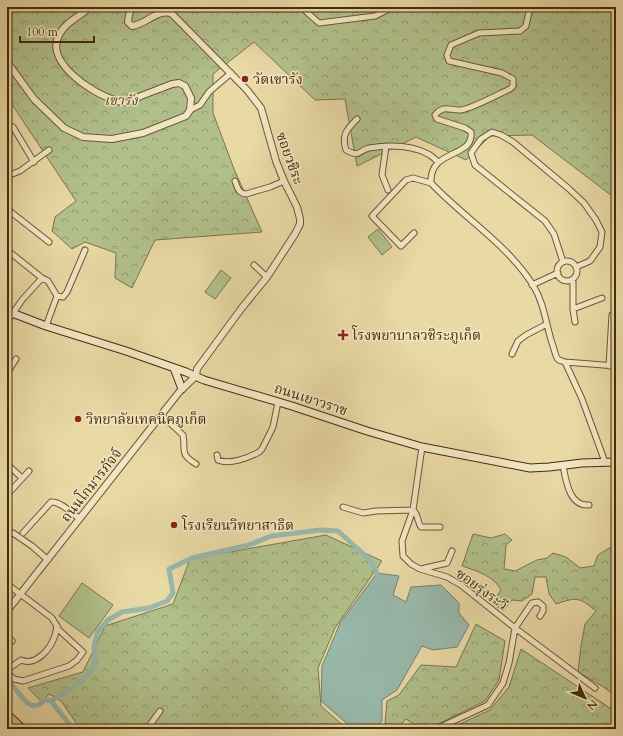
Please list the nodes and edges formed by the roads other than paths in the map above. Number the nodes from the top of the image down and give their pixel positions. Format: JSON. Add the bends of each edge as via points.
{"nodes":[{"id":1,"x":90,"y":7,"type":"edge"},
{"id":2,"x":132,"y":7,"type":"edge"},
{"id":3,"x":301,"y":7,"type":"edge"},
{"id":4,"x":393,"y":7,"type":"edge"},
{"id":5,"x":530,"y":7,"type":"edge"},
{"id":6,"x":7,"y":62,"type":"edge"},
{"id":7,"x":231,"y":73,"type":"junction"},
{"id":8,"x":190,"y":110,"type":"junction"},
{"id":9,"x":357,"y":119,"type":"dead end"},
{"id":10,"x":13,"y":127,"type":"dead end"},
{"id":11,"x":386,"y":146,"type":"junction"},
{"id":12,"x":49,"y":150,"type":"dead end"},
{"id":13,"x":34,"y":162,"type":"junction"},
{"id":14,"x":438,"y":162,"type":"junction"},
{"id":15,"x":7,"y":176,"type":"edge"},
{"id":16,"x":235,"y":181,"type":"dead end"},
{"id":17,"x":284,"y":181,"type":"junction"},
{"id":18,"x":431,"y":183,"type":"junction"},
{"id":19,"x":388,"y":190,"type":"dead end"},
{"id":20,"x":7,"y":209,"type":"edge"},
{"id":21,"x":414,"y":233,"type":"dead end"},
{"id":22,"x":49,"y":242,"type":"dead end"},
{"id":23,"x":7,"y":250,"type":"edge"},
{"id":24,"x":85,"y":250,"type":"dead end"},
{"id":25,"x":563,"y":262,"type":"junction"},
{"id":26,"x":254,"y":265,"type":"dead end"},
{"id":27,"x":576,"y":267,"type":"junction"},
{"id":28,"x":558,"y":273,"type":"junction"},
{"id":29,"x":267,"y":276,"type":"junction"},
{"id":30,"x":42,"y":278,"type":"junction"},
{"id":31,"x":572,"y":279,"type":"junction"},
{"id":32,"x":532,"y":285,"type":"junction"},
{"id":33,"x":57,"y":296,"type":"junction"},
{"id":34,"x":602,"y":298,"type":"dead end"},
{"id":35,"x":573,"y":309,"type":"junction"},
{"id":36,"x":10,"y":312,"type":"edge"},
{"id":37,"x":612,"y":315,"type":"dead end"},
{"id":38,"x":7,"y":322,"type":"edge"},
{"id":39,"x":575,"y":322,"type":"dead end"},
{"id":40,"x":547,"y":324,"type":"junction"},
{"id":41,"x":46,"y":326,"type":"junction"},
{"id":42,"x":512,"y":354,"type":"dead end"},
{"id":43,"x":16,"y":359,"type":"dead end"},
{"id":44,"x":565,"y":362,"type":"junction"},
{"id":45,"x":609,"y":366,"type":"junction"},
{"id":46,"x":616,"y":366,"type":"edge"},
{"id":47,"x":174,"y":368,"type":"junction"},
{"id":48,"x":7,"y":374,"type":"edge"},
{"id":49,"x":196,"y":376,"type":"junction"},
{"id":50,"x":182,"y":389,"type":"junction"},
{"id":51,"x":278,"y":402,"type":"junction"},
{"id":52,"x":161,"y":415,"type":"junction"},
{"id":53,"x":422,"y":447,"type":"junction"},
{"id":54,"x":217,"y":455,"type":"dead end"},
{"id":55,"x":605,"y":462,"type":"junction"},
{"id":56,"x":616,"y":462,"type":"edge"},
{"id":57,"x":7,"y":464,"type":"edge"},
{"id":58,"x":196,"y":464,"type":"dead end"},
{"id":59,"x":563,"y":466,"type":"junction"},
{"id":60,"x":29,"y":471,"type":"dead end"},
{"id":61,"x":22,"y":478,"type":"junction"},
{"id":62,"x":7,"y":495,"type":"edge"},
{"id":63,"x":589,"y":505,"type":"dead end"},
{"id":64,"x":344,"y":507,"type":"dead end"},
{"id":65,"x":413,"y":510,"type":"junction"},
{"id":66,"x":80,"y":519,"type":"junction"},
{"id":67,"x":440,"y":527,"type":"dead end"},
{"id":68,"x":23,"y":533,"type":"dead end"},
{"id":69,"x":7,"y":536,"type":"edge"},
{"id":70,"x":452,"y":551,"type":"dead end"},
{"id":71,"x":48,"y":560,"type":"junction"},
{"id":72,"x":420,"y":569,"type":"junction"},
{"id":73,"x":7,"y":584,"type":"edge"},
{"id":74,"x":21,"y":594,"type":"junction"},
{"id":75,"x":7,"y":611,"type":"edge"},
{"id":76,"x":540,"y":616,"type":"dead end"},
{"id":77,"x":57,"y":626,"type":"junction"},
{"id":78,"x":514,"y":628,"type":"junction"},
{"id":79,"x":7,"y":670,"type":"edge"},
{"id":80,"x":7,"y":673,"type":"edge"},
{"id":81,"x":595,"y":688,"type":"dead end"},
{"id":82,"x":160,"y":711,"type":"dead end"},
{"id":83,"x":8,"y":718,"type":"edge"},
{"id":84,"x":22,"y":729,"type":"edge"},
{"id":85,"x":147,"y":729,"type":"edge"},
{"id":86,"x":436,"y":729,"type":"edge"}],
"edges":[{"from":1,"to":8,"type":"street","via":[[70,21],[58,36],[55,47],[58,57],[73,76],[101,95],[125,102],[179,83],[184,86],[191,98]]},
{"from":2,"to":7,"type":"street","name":"ซอยวชิระ","via":[[128,22],[132,26],[139,25],[156,14],[171,13]]},
{"from":3,"to":4,"type":"street","via":[[319,23],[375,16]]},
{"from":5,"to":14,"type":"street","via":[[526,26],[520,31],[479,33],[451,45],[447,55],[449,61],[510,76],[513,79],[513,86],[462,110],[439,110],[435,115],[437,119],[465,128],[471,132],[472,138],[464,149]]},
{"from":6,"to":8,"type":"street","via":[[34,98],[64,128],[83,137],[112,139],[142,134],[186,116]]},
{"from":7,"to":8,"type":"street","via":[[209,92],[200,105]]},
{"from":7,"to":17,"type":"street","name":"ซอยวชิระ","via":[[261,108]]},
{"from":9,"to":11,"type":"street","via":[[347,129],[343,141],[346,150],[358,154],[367,149]]},
{"from":10,"to":13,"type":"street"},
{"from":11,"to":14,"type":"street","via":[[410,148],[428,154]]},
{"from":11,"to":19,"type":"street","via":[[382,175]]},
{"from":12,"to":13,"type":"street"},
{"from":13,"to":15,"type":"street"},
{"from":14,"to":18,"type":"street"},
{"from":16,"to":17,"type":"street","via":[[240,192],[246,194]]},
{"from":17,"to":29,"type":"street","name":"ซอยวชิระ","via":[[297,206],[300,224]]},
{"from":18,"to":21,"type":"street","via":[[413,178],[406,180],[372,216],[401,246]]},
{"from":18,"to":32,"type":"street","via":[[506,251]]},
{"from":20,"to":22,"type":"street"},
{"from":23,"to":30,"type":"street"},
{"from":24,"to":33,"type":"street","via":[[67,292],[63,297]]},
{"from":25,"to":27,"type":"street","via":[[573,262]]},
{"from":25,"to":27,"type":"street","via":[[554,234],[545,221],[475,165],[471,153],[480,139],[492,132],[513,142],[584,203],[602,232],[600,247],[590,261]]},
{"from":25,"to":28,"type":"street"},
{"from":26,"to":29,"type":"street"},
{"from":27,"to":31,"type":"street","via":[[577,272]]},
{"from":28,"to":31,"type":"street","via":[[563,280]]},
{"from":28,"to":32,"type":"street"},
{"from":29,"to":49,"type":"street","name":"ซอยวชิระ","via":[[197,369]]},
{"from":30,"to":33,"type":"street","via":[[48,281]]},
{"from":30,"to":36,"type":"street"},
{"from":31,"to":35,"type":"street"},
{"from":32,"to":40,"type":"street","via":[[542,305]]},
{"from":33,"to":41,"type":"street"},
{"from":34,"to":35,"type":"street"},
{"from":35,"to":39,"type":"street"},
{"from":36,"to":38,"type":"street"},
{"from":36,"to":41,"type":"main road","name":"ถนนเยาวราช"},
{"from":37,"to":45,"type":"street"},
{"from":40,"to":42,"type":"street","via":[[518,341]]},
{"from":40,"to":44,"type":"street","via":[[557,358]]},
{"from":41,"to":47,"type":"main road","name":"ถนนเยาวราช"},
{"from":43,"to":48,"type":"street"},
{"from":44,"to":45,"type":"street"},
{"from":44,"to":55,"type":"street","via":[[582,399]]},
{"from":45,"to":46,"type":"street"},
{"from":47,"to":49,"type":"main road","name":"ถนนเยาวราช"},
{"from":47,"to":50,"type":"main road"},
{"from":49,"to":50,"type":"street","name":"ถนนโกมารภัจจ์"},
{"from":49,"to":51,"type":"main road","name":"ถนนเยาวราช"},
{"from":50,"to":52,"type":"street","name":"ถนนโกมารภัจจ์"},
{"from":51,"to":53,"type":"main road","name":"ถนนเยาวราช"},
{"from":51,"to":54,"type":"street","via":[[273,428],[259,452],[237,460],[222,461],[218,460]]},
{"from":52,"to":58,"type":"street","via":[[183,435],[184,454]]},
{"from":52,"to":66,"type":"street","name":"ถนนโกมารภัจจ์"},
{"from":53,"to":59,"type":"main road","name":"ถนนเยาวราช","via":[[530,468]]},
{"from":53,"to":65,"type":"street","name":"ซอยรุ่งระวี"},
{"from":55,"to":56,"type":"main road","name":"ถนนเยาวราช"},
{"from":55,"to":59,"type":"main road","name":"ถนนเยาวราช"},
{"from":57,"to":61,"type":"street"},
{"from":59,"to":63,"type":"street","via":[[574,500],[581,505]]},
{"from":60,"to":61,"type":"street"},
{"from":61,"to":62,"type":"street"},
{"from":64,"to":65,"type":"street","via":[[363,513]]},
{"from":65,"to":67,"type":"street","via":[[421,527]]},
{"from":65,"to":72,"type":"street","name":"ซอยรุ่งระวี","via":[[401,548],[403,556]]},
{"from":66,"to":68,"type":"street","via":[[53,501]]},
{"from":66,"to":71,"type":"street","name":"ถนนโกมารภัจจ์"},
{"from":69,"to":71,"type":"street","via":[[13,533]]},
{"from":70,"to":72,"type":"street","via":[[447,563]]},
{"from":71,"to":74,"type":"street","name":"ถนนโกมารภัจจ์"},
{"from":72,"to":78,"type":"street","name":"ซอยรุ่งระวี","via":[[447,577],[460,585]]},
{"from":73,"to":74,"type":"street"},
{"from":74,"to":75,"type":"street","name":"ถนนโกมารภัจจ์"},
{"from":74,"to":77,"type":"street","via":[[52,618]]},
{"from":76,"to":78,"type":"street","via":[[543,606],[534,602]]},
{"from":77,"to":79,"type":"street","via":[[53,642],[37,659],[32,662],[21,660]]},
{"from":77,"to":80,"type":"street","via":[[83,651],[77,660],[64,668],[24,681],[14,679]]},
{"from":78,"to":81,"type":"street","name":"ซอยรุ่งระวี"},
{"from":78,"to":86,"type":"street","via":[[504,684],[488,705]]},
{"from":82,"to":85,"type":"street"},
{"from":83,"to":84,"type":"main road"}]}
